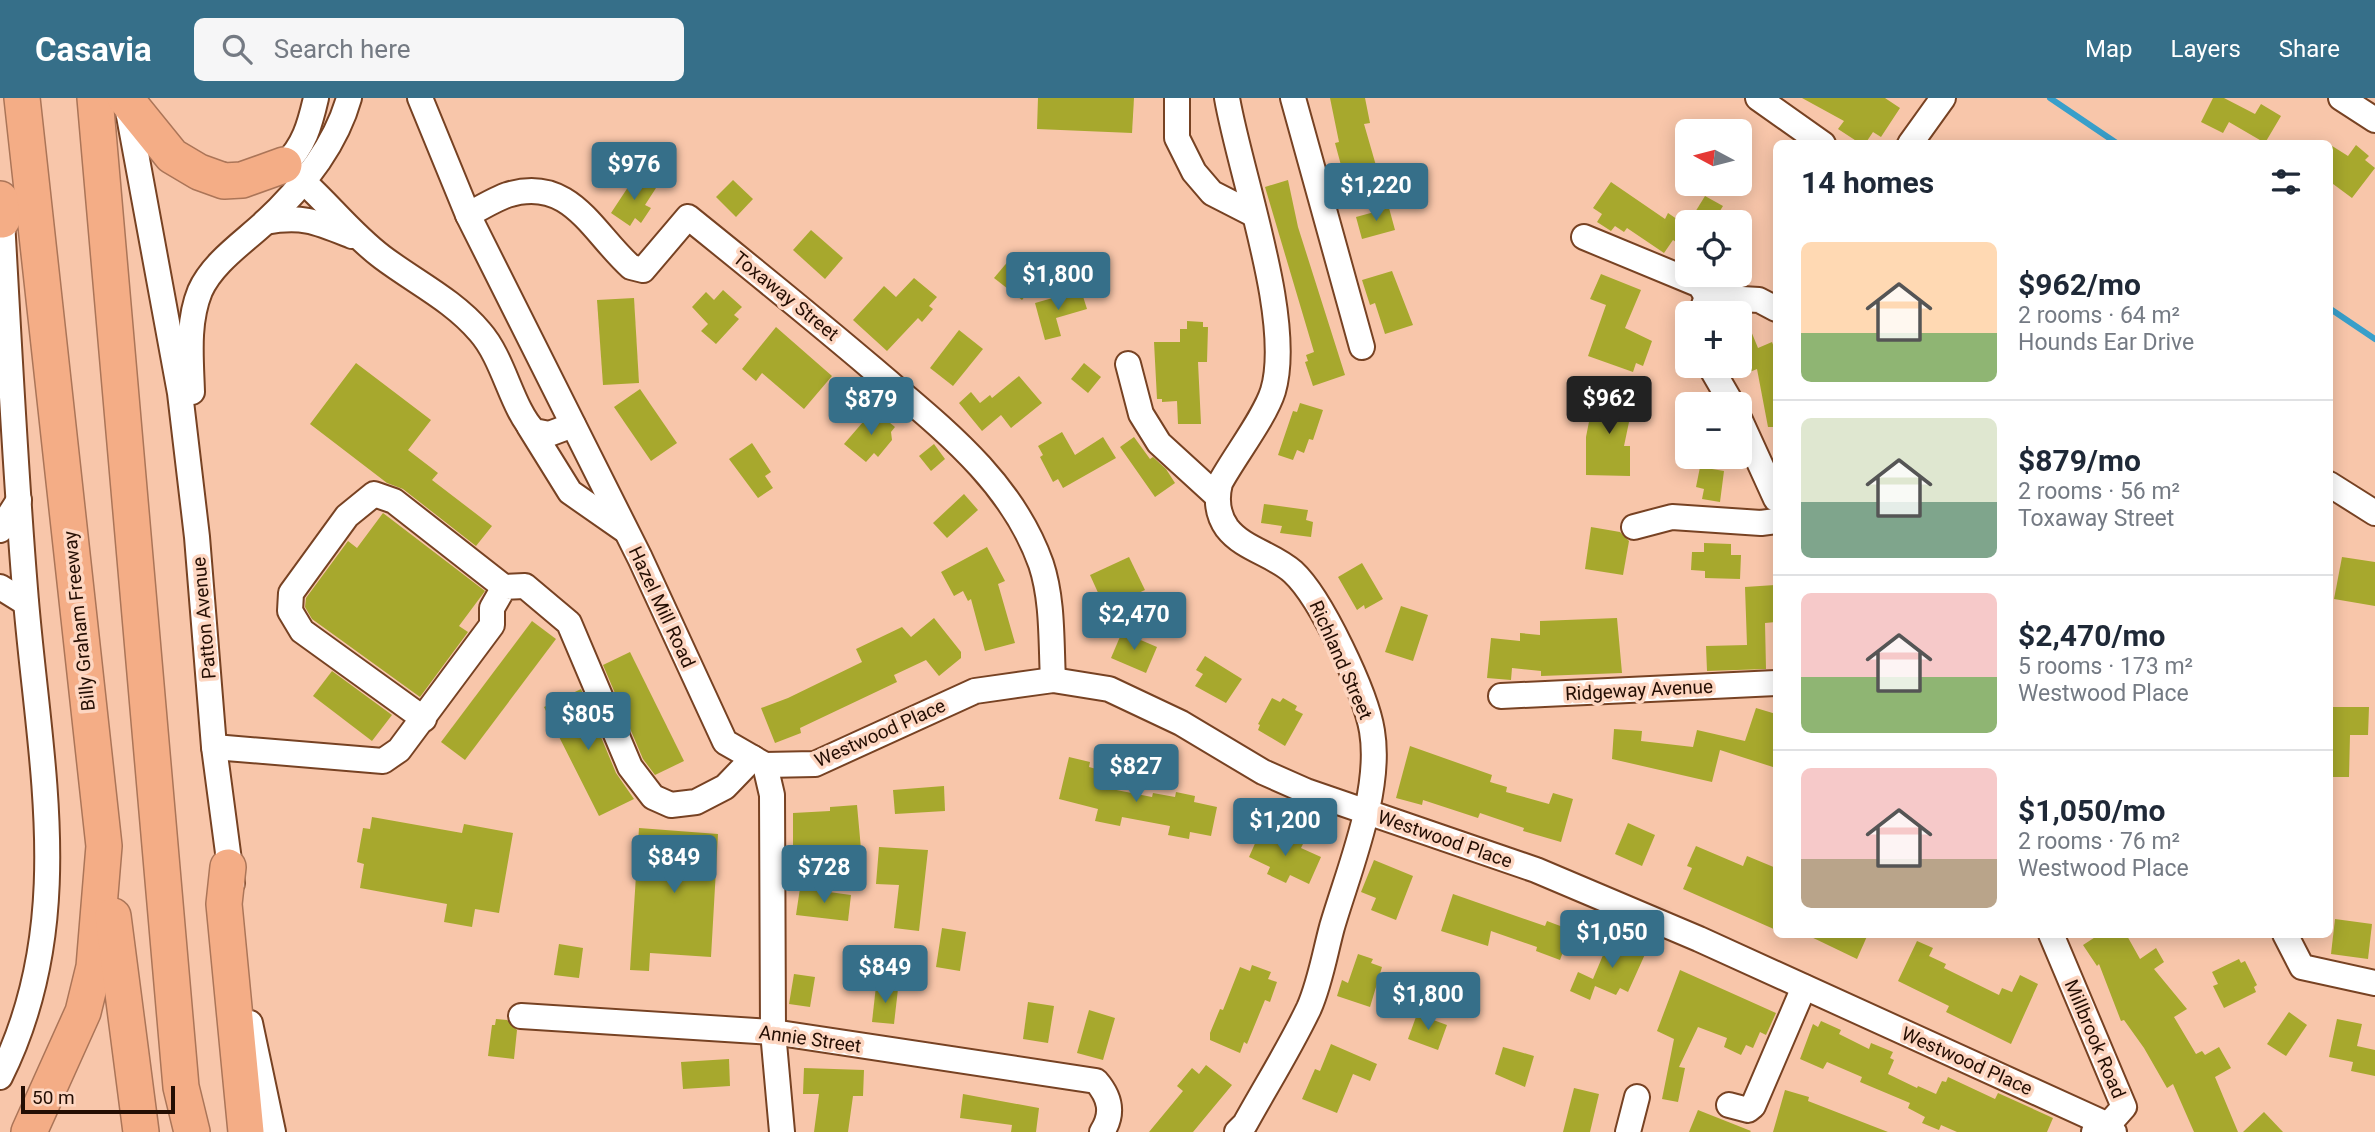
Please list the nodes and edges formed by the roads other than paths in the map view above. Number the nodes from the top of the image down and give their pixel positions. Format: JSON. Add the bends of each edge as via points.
{"nodes":[{"id":1,"x":22,"y":98,"type":"edge"},
{"id":2,"x":316,"y":98,"type":"edge"},
{"id":3,"x":349,"y":98,"type":"edge"},
{"id":4,"x":420,"y":98,"type":"edge"},
{"id":5,"x":1177,"y":98,"type":"edge"},
{"id":6,"x":1227,"y":98,"type":"edge"},
{"id":7,"x":1293,"y":98,"type":"edge"},
{"id":8,"x":1758,"y":98,"type":"edge"},
{"id":9,"x":1943,"y":98,"type":"edge"},
{"id":10,"x":2341,"y":98,"type":"edge"},
{"id":11,"x":116,"y":100,"type":"edge"},
{"id":12,"x":2375,"y":120,"type":"edge"},
{"id":13,"x":1817,"y":140,"type":"edge"},
{"id":14,"x":1913,"y":140,"type":"edge"},
{"id":15,"x":294,"y":173,"type":"junction"},
{"id":16,"x":1,"y":214,"type":"edge"},
{"id":17,"x":1253,"y":214,"type":"junction"},
{"id":18,"x":468,"y":215,"type":"junction"},
{"id":19,"x":265,"y":222,"type":"junction"},
{"id":20,"x":1584,"y":237,"type":"dead end"},
{"id":21,"x":363,"y":240,"type":"junction"},
{"id":22,"x":1703,"y":301,"type":"edge"},
{"id":23,"x":1748,"y":301,"type":"edge"},
{"id":24,"x":1773,"y":307,"type":"edge"},
{"id":25,"x":5,"y":340,"type":"edge"},
{"id":26,"x":1362,"y":347,"type":"dead end"},
{"id":27,"x":1128,"y":364,"type":"dead end"},
{"id":28,"x":573,"y":425,"type":"junction"},
{"id":29,"x":529,"y":426,"type":"junction"},
{"id":30,"x":186,"y":442,"type":"junction"},
{"id":31,"x":1752,"y":446,"type":"edge"},
{"id":32,"x":8,"y":466,"type":"edge"},
{"id":33,"x":2333,"y":487,"type":"edge"},
{"id":34,"x":1773,"y":492,"type":"edge"},
{"id":35,"x":1217,"y":496,"type":"junction"},
{"id":36,"x":19,"y":500,"type":"junction"},
{"id":37,"x":2375,"y":513,"type":"edge"},
{"id":38,"x":1773,"y":521,"type":"edge"},
{"id":39,"x":1634,"y":527,"type":"dead end"},
{"id":40,"x":0,"y":530,"type":"edge"},
{"id":41,"x":625,"y":530,"type":"junction"},
{"id":42,"x":0,"y":587,"type":"edge"},
{"id":43,"x":505,"y":587,"type":"junction"},
{"id":44,"x":26,"y":603,"type":"junction"},
{"id":45,"x":1054,"y":680,"type":"junction"},
{"id":46,"x":1773,"y":683,"type":"edge"},
{"id":47,"x":1501,"y":696,"type":"dead end"},
{"id":48,"x":424,"y":719,"type":"junction"},
{"id":49,"x":214,"y":747,"type":"junction"},
{"id":50,"x":759,"y":761,"type":"junction"},
{"id":51,"x":1365,"y":812,"type":"junction"},
{"id":52,"x":104,"y":846,"type":"junction"},
{"id":53,"x":228,"y":867,"type":"junction"},
{"id":54,"x":2046,"y":938,"type":"edge"},
{"id":55,"x":2287,"y":938,"type":"edge"},
{"id":56,"x":2375,"y":984,"type":"edge"},
{"id":57,"x":1804,"y":987,"type":"junction"},
{"id":58,"x":521,"y":1016,"type":"dead end"},
{"id":59,"x":773,"y":1032,"type":"junction"},
{"id":60,"x":2,"y":1069,"type":"edge"},
{"id":61,"x":181,"y":1087,"type":"junction"},
{"id":62,"x":1637,"y":1097,"type":"dead end"},
{"id":63,"x":1729,"y":1105,"type":"dead end"},
{"id":64,"x":2105,"y":1130,"type":"edge"},
{"id":65,"x":29,"y":1132,"type":"edge"},
{"id":66,"x":141,"y":1132,"type":"edge"},
{"id":67,"x":185,"y":1132,"type":"edge"},
{"id":68,"x":192,"y":1132,"type":"edge"},
{"id":69,"x":246,"y":1132,"type":"edge"},
{"id":70,"x":274,"y":1132,"type":"edge"},
{"id":71,"x":782,"y":1132,"type":"edge"},
{"id":72,"x":1102,"y":1132,"type":"edge"},
{"id":73,"x":1237,"y":1132,"type":"edge"},
{"id":74,"x":1628,"y":1132,"type":"edge"}],
"edges":[{"from":1,"to":52,"type":"highway","name":"Billy Graham Freeway"},
{"from":2,"to":15,"type":"street","via":[[309,129],[295,155]]},
{"from":3,"to":15,"type":"street","via":[[333,139]]},
{"from":4,"to":18,"type":"street","name":"Hazel Mill Road"},
{"from":5,"to":17,"type":"street","via":[[1177,138],[1194,172],[1212,193]]},
{"from":6,"to":17,"type":"street"},
{"from":7,"to":26,"type":"street"},
{"from":8,"to":13,"type":"street"},
{"from":9,"to":14,"type":"street"},
{"from":10,"to":12,"type":"street"},
{"from":11,"to":15,"type":"highway","via":[[147,122],[172,156],[199,172],[224,181]]},
{"from":11,"to":30,"type":"street","name":"Patton Avenue","via":[[180,393]]},
{"from":11,"to":61,"type":"highway"},
{"from":15,"to":19,"type":"street"},
{"from":15,"to":21,"type":"street"},
{"from":16,"to":25,"type":"street"},
{"from":17,"to":35,"type":"street","via":[[1269,281],[1279,366],[1272,394],[1224,475]]},
{"from":18,"to":28,"type":"street","name":"Hazel Mill Road"},
{"from":18,"to":45,"type":"street","name":"Toxaway Street","via":[[508,195],[550,192],[572,203],[631,267],[643,270],[688,217],[779,288],[950,436],[1004,494],[1041,564],[1050,610]]},
{"from":19,"to":21,"type":"street","via":[[292,217]]},
{"from":19,"to":30,"type":"street","via":[[219,263],[201,290],[192,320],[192,393]]},
{"from":20,"to":22,"type":"street","via":[[1700,285]]},
{"from":21,"to":29,"type":"street","via":[[450,303],[480,331]]},
{"from":23,"to":24,"type":"street","via":[[1759,300]]},
{"from":25,"to":32,"type":"street"},
{"from":27,"to":35,"type":"street","via":[[1141,414],[1159,443]]},
{"from":28,"to":29,"type":"street","via":[[549,434]]},
{"from":28,"to":41,"type":"street","name":"Hazel Mill Road"},
{"from":29,"to":41,"type":"street","via":[[570,492]]},
{"from":30,"to":49,"type":"street","name":"Patton Avenue"},
{"from":31,"to":34,"type":"street"},
{"from":32,"to":36,"type":"street"},
{"from":33,"to":37,"type":"street"},
{"from":35,"to":51,"type":"street","name":"Richland Street","via":[[1221,519],[1230,531],[1292,572],[1311,593],[1364,701],[1375,764]]},
{"from":36,"to":40,"type":"street"},
{"from":36,"to":44,"type":"street"},
{"from":38,"to":39,"type":"street","via":[[1672,517]]},
{"from":41,"to":50,"type":"street","name":"Hazel Mill Road","via":[[724,742]]},
{"from":42,"to":44,"type":"street"},
{"from":43,"to":48,"type":"street","via":[[492,608],[492,625]]},
{"from":43,"to":48,"type":"street","via":[[394,501],[374,494],[347,516],[291,593],[290,611],[302,631]]},
{"from":43,"to":50,"type":"street","via":[[525,586],[569,623],[630,767],[653,797],[671,805],[696,802]]},
{"from":44,"to":60,"type":"street","via":[[50,853],[43,945],[29,1005]]},
{"from":45,"to":50,"type":"street","name":"Westwood Place","via":[[975,691],[815,764]]},
{"from":45,"to":51,"type":"street","name":"Westwood Place","via":[[1110,689],[1135,699],[1263,772]]},
{"from":46,"to":47,"type":"street","name":"Ridgeway Avenue"},
{"from":48,"to":49,"type":"street","via":[[400,750],[383,761]]},
{"from":49,"to":53,"type":"street","name":"Patton Avenue"},
{"from":50,"to":59,"type":"street","via":[[772,796]]},
{"from":51,"to":57,"type":"street","name":"Westwood Place","via":[[1536,870]]},
{"from":51,"to":73,"type":"street","name":"Richland Street","via":[[1310,1006]]},
{"from":52,"to":65,"type":"highway","name":"Billy Graham Freeway","via":[[94,967],[83,1012]]},
{"from":52,"to":66,"type":"highway"},
{"from":53,"to":69,"type":"highway","via":[[224,904]]},
{"from":53,"to":70,"type":"street","name":"Patton Avenue","via":[[247,1005]]},
{"from":54,"to":64,"type":"street","name":"Millbrook Road","via":[[2124,1107]]},
{"from":55,"to":56,"type":"street","via":[[2302,967]]},
{"from":57,"to":63,"type":"street","via":[[1753,1106],[1748,1110]]},
{"from":57,"to":64,"type":"street","name":"Westwood Place"},
{"from":58,"to":59,"type":"street","name":"Annie Street"},
{"from":59,"to":71,"type":"street"},
{"from":59,"to":72,"type":"street","name":"Annie Street","via":[[1096,1082],[1107,1094],[1109,1108]]},
{"from":61,"to":67,"type":"highway"},
{"from":61,"to":68,"type":"highway"},
{"from":62,"to":74,"type":"street"}]}
